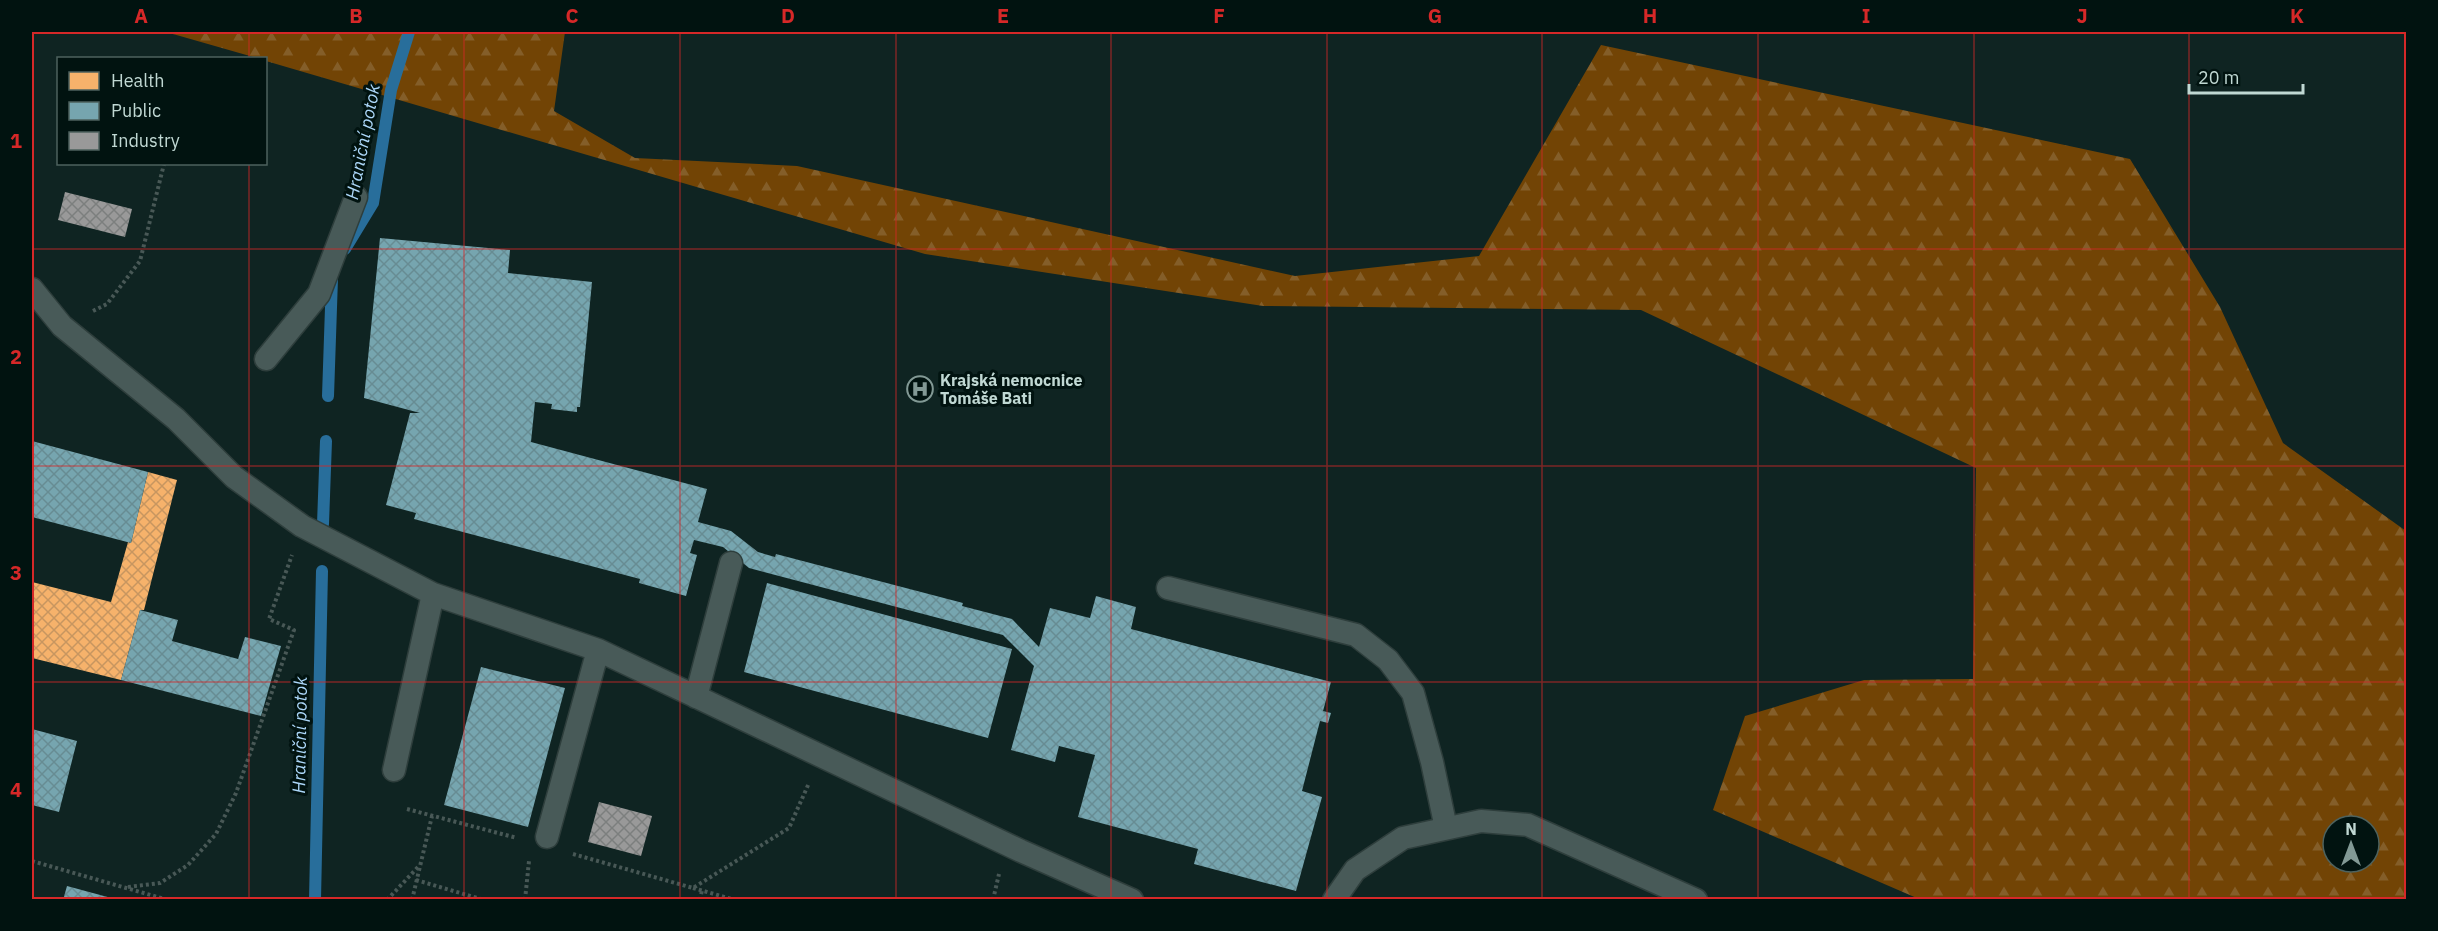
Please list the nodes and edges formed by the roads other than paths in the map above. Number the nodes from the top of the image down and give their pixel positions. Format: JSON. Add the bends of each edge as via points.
{"nodes":[{"id":1,"x":356,"y":197,"type":"dead end"},
{"id":2,"x":32,"y":289,"type":"edge"},
{"id":3,"x":266,"y":359,"type":"dead end"},
{"id":4,"x":731,"y":563,"type":"dead end"},
{"id":5,"x":1168,"y":588,"type":"dead end"},
{"id":6,"x":433,"y":594,"type":"junction"},
{"id":7,"x":598,"y":650,"type":"junction"},
{"id":8,"x":696,"y":697,"type":"junction"},
{"id":9,"x":394,"y":770,"type":"dead end"},
{"id":10,"x":1446,"y":828,"type":"junction"},
{"id":11,"x":547,"y":837,"type":"dead end"},
{"id":12,"x":1132,"y":900,"type":"edge"},
{"id":13,"x":1334,"y":900,"type":"edge"},
{"id":14,"x":1696,"y":900,"type":"edge"}],
"edges":[{"from":1,"to":3,"type":"lane","via":[[319,294]]},
{"from":2,"to":6,"type":"lane","via":[[62,326],[176,419],[234,477],[302,526]]},
{"from":4,"to":8,"type":"lane"},
{"from":5,"to":10,"type":"lane","via":[[1356,635],[1388,660],[1413,693]]},
{"from":6,"to":7,"type":"lane"},
{"from":6,"to":9,"type":"lane"},
{"from":7,"to":8,"type":"lane"},
{"from":7,"to":11,"type":"lane"},
{"from":8,"to":12,"type":"lane"},
{"from":10,"to":13,"type":"lane","via":[[1403,838],[1355,870]]},
{"from":10,"to":14,"type":"lane","via":[[1481,821],[1528,825]]}]}
